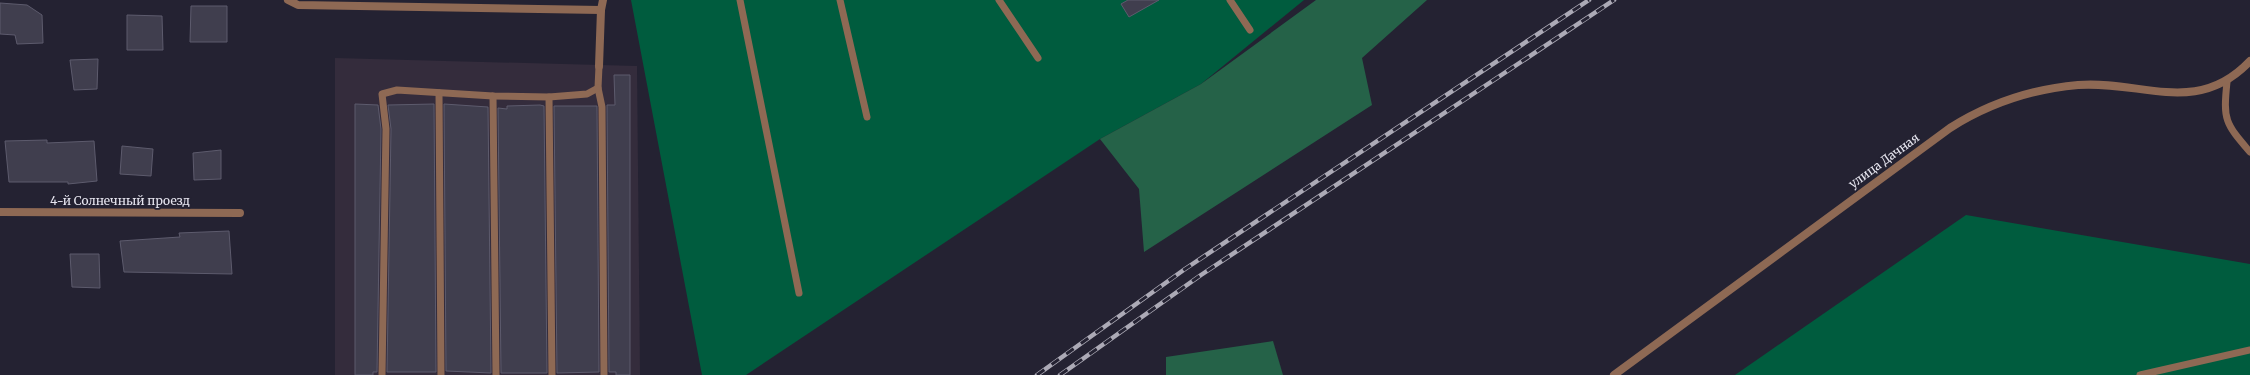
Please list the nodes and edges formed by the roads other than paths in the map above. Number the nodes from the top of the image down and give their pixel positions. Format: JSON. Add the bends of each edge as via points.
{"nodes":[{"id":1,"x":288,"y":0,"type":"edge"},
{"id":2,"x":603,"y":0,"type":"edge"},
{"id":3,"x":740,"y":0,"type":"edge"},
{"id":4,"x":840,"y":0,"type":"edge"},
{"id":5,"x":999,"y":0,"type":"edge"},
{"id":6,"x":1230,"y":0,"type":"edge"},
{"id":7,"x":601,"y":10,"type":"junction"},
{"id":8,"x":1250,"y":30,"type":"dead end"},
{"id":9,"x":1038,"y":58,"type":"dead end"},
{"id":10,"x":2250,"y":61,"type":"edge"},
{"id":11,"x":598,"y":66,"type":"joint"},
{"id":12,"x":2227,"y":82,"type":"junction"},
{"id":13,"x":598,"y":88,"type":"junction"},
{"id":14,"x":439,"y":93,"type":"junction"},
{"id":15,"x":493,"y":96,"type":"junction"},
{"id":16,"x":549,"y":97,"type":"junction"},
{"id":17,"x":867,"y":117,"type":"dead end"},
{"id":18,"x":2250,"y":152,"type":"edge"},
{"id":19,"x":0,"y":212,"type":"edge"},
{"id":20,"x":240,"y":213,"type":"dead end"},
{"id":21,"x":799,"y":293,"type":"dead end"},
{"id":22,"x":2250,"y":350,"type":"edge"},
{"id":23,"x":382,"y":375,"type":"edge"},
{"id":24,"x":441,"y":375,"type":"edge"},
{"id":25,"x":496,"y":375,"type":"edge"},
{"id":26,"x":552,"y":375,"type":"edge"},
{"id":27,"x":604,"y":375,"type":"edge"},
{"id":28,"x":1614,"y":375,"type":"edge"},
{"id":29,"x":2140,"y":375,"type":"edge"}],
"edges":[{"from":1,"to":7,"type":"street","via":[[298,5]]},
{"from":2,"to":7,"type":"street"},
{"from":3,"to":21,"type":"lane"},
{"from":4,"to":17,"type":"lane"},
{"from":5,"to":9,"type":"lane"},
{"from":6,"to":8,"type":"lane"},
{"from":7,"to":11,"type":"street"},
{"from":10,"to":12,"type":"street","name":"улица Дачная"},
{"from":11,"to":13,"type":"lane"},
{"from":12,"to":18,"type":"lane","via":[[2224,106],[2226,120],[2229,128]]},
{"from":12,"to":28,"type":"street","name":"улица Дачная","via":[[2213,88],[2191,92],[2092,84],[2066,86],[2014,98],[1969,116]]},
{"from":13,"to":16,"type":"lane","via":[[587,94]]},
{"from":13,"to":27,"type":"lane","via":[[602,107]]},
{"from":14,"to":15,"type":"lane"},
{"from":14,"to":23,"type":"lane","via":[[397,90],[382,94],[386,129]]},
{"from":14,"to":24,"type":"lane"},
{"from":15,"to":16,"type":"lane"},
{"from":15,"to":25,"type":"lane"},
{"from":16,"to":26,"type":"lane"},
{"from":19,"to":20,"type":"street","name":"4-й Солнечный проезд"},
{"from":22,"to":29,"type":"lane"}]}
